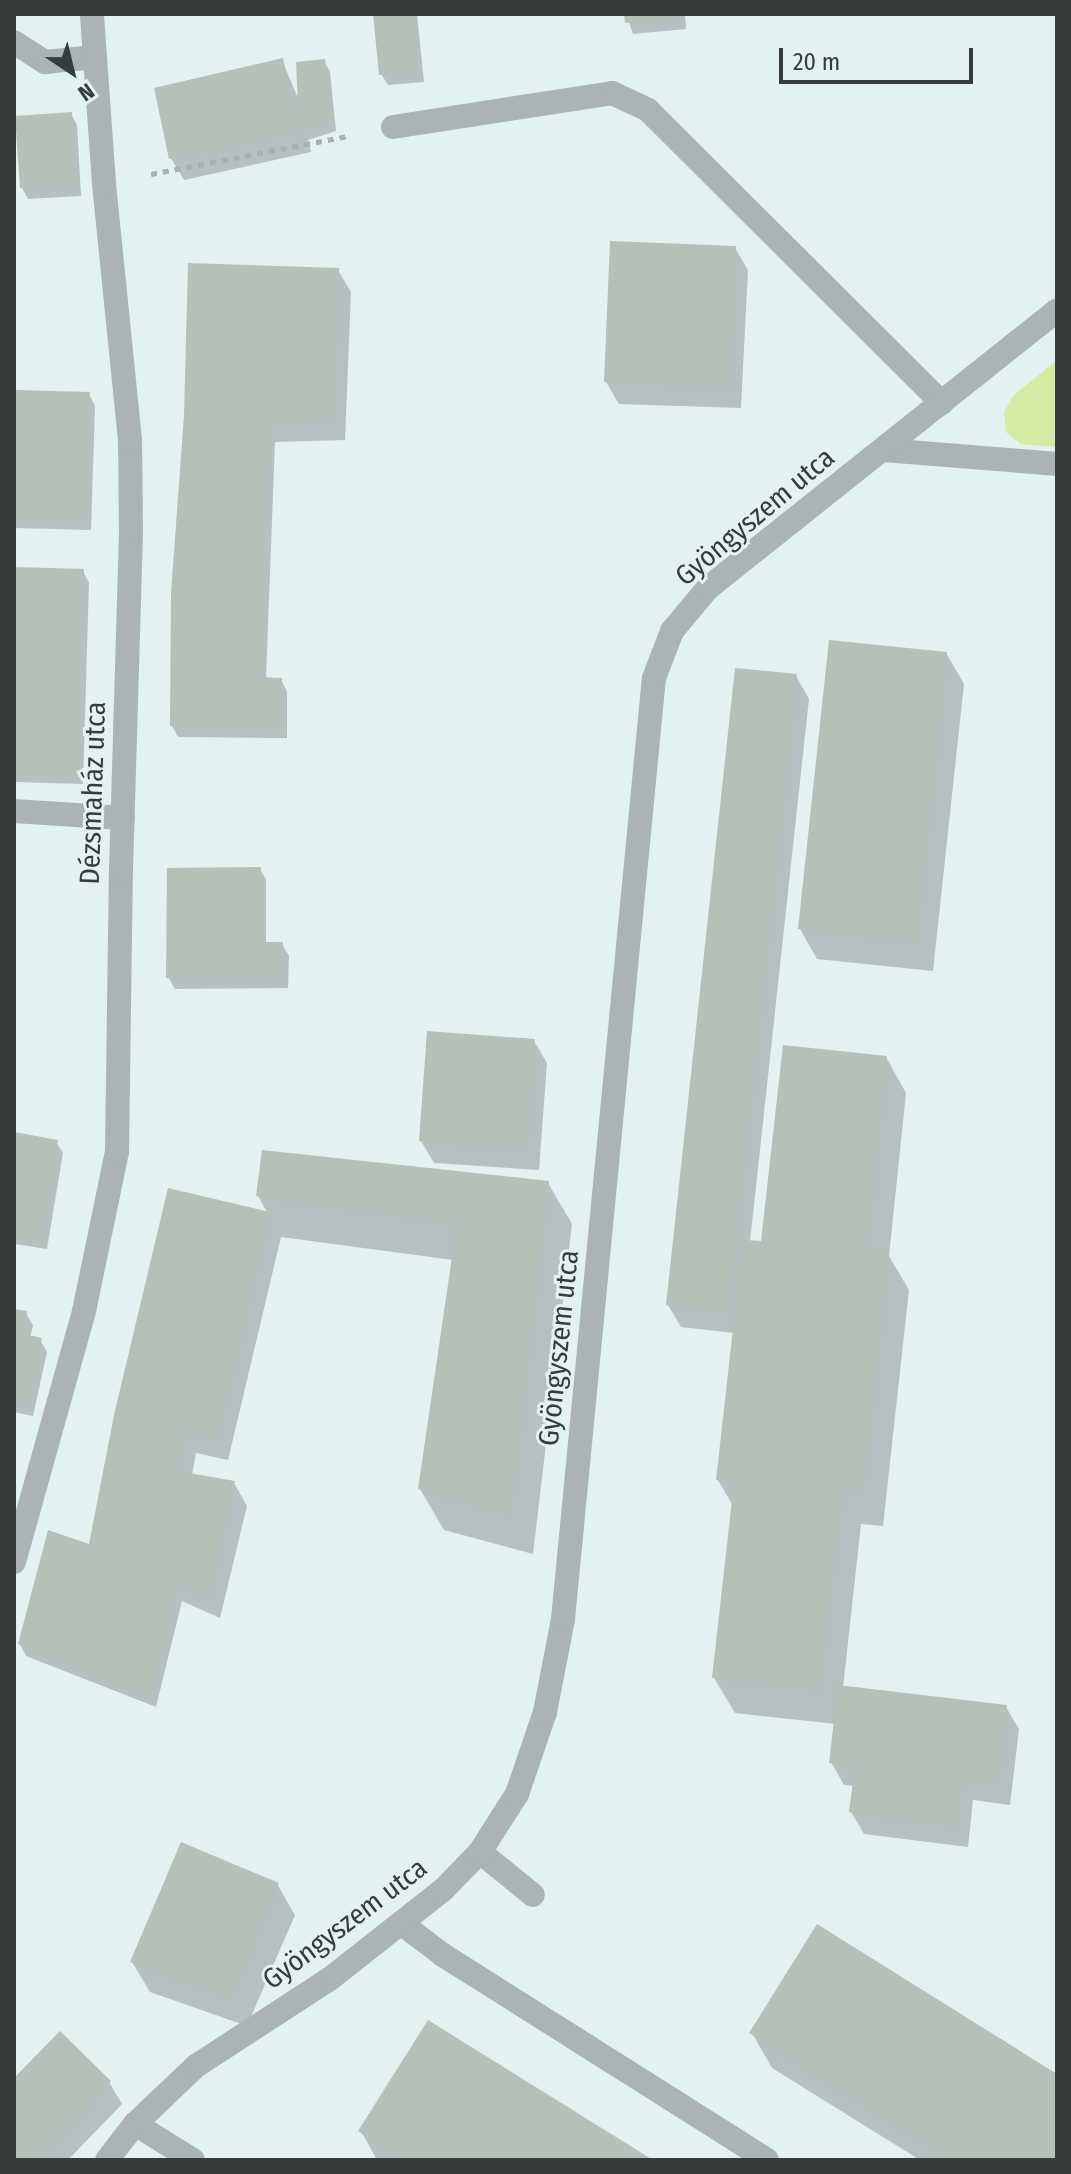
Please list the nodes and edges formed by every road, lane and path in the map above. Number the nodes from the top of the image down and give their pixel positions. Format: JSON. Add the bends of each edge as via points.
{"nodes":[{"id":1,"x":92,"y":14,"type":"edge"},
{"id":2,"x":14,"y":42,"type":"edge"},
{"id":3,"x":95,"y":57,"type":"junction"},
{"id":4,"x":393,"y":127,"type":"joint"},
{"id":5,"x":104,"y":183,"type":"junction"},
{"id":6,"x":1057,"y":310,"type":"edge"},
{"id":7,"x":942,"y":403,"type":"junction"},
{"id":8,"x":884,"y":450,"type":"junction"},
{"id":9,"x":1057,"y":464,"type":"edge"},
{"id":10,"x":14,"y":811,"type":"edge"},
{"id":11,"x":123,"y":818,"type":"junction"},
{"id":12,"x":14,"y":1562,"type":"edge"},
{"id":13,"x":480,"y":1852,"type":"junction"},
{"id":14,"x":533,"y":1895,"type":"dead end"},
{"id":15,"x":402,"y":1924,"type":"junction"},
{"id":16,"x":135,"y":2124,"type":"junction"},
{"id":17,"x":107,"y":2160,"type":"edge"},
{"id":18,"x":193,"y":2160,"type":"edge"},
{"id":19,"x":767,"y":2160,"type":"edge"}],
"edges":[{"from":1,"to":3,"type":"street","name":"Dézsmaház utca"},
{"from":2,"to":3,"type":"street","via":[[45,62]]},
{"from":3,"to":5,"type":"street","name":"Dézsmaház utca"},
{"from":4,"to":5,"type":"path"},
{"from":4,"to":7,"type":"street","via":[[612,93],[648,110]]},
{"from":5,"to":11,"type":"street","name":"Dézsmaház utca","via":[[130,440]]},
{"from":6,"to":7,"type":"street","name":"Gyöngyszem utca"},
{"from":7,"to":8,"type":"street","name":"Gyöngyszem utca"},
{"from":8,"to":9,"type":"street"},
{"from":8,"to":13,"type":"street","name":"Gyöngyszem utca","via":[[708,588],[672,631],[654,678],[563,1619],[545,1712],[517,1794]]},
{"from":10,"to":11,"type":"street"},
{"from":11,"to":12,"type":"street","name":"Dézsmaház utca","via":[[117,1151],[84,1311]]},
{"from":13,"to":14,"type":"street"},
{"from":13,"to":15,"type":"street","name":"Gyöngyszem utca"},
{"from":15,"to":16,"type":"street","name":"Gyöngyszem utca","via":[[331,1978],[196,2066]]},
{"from":15,"to":19,"type":"street"},
{"from":16,"to":17,"type":"street","name":"Gyöngyszem utca"},
{"from":16,"to":18,"type":"street"}]}
